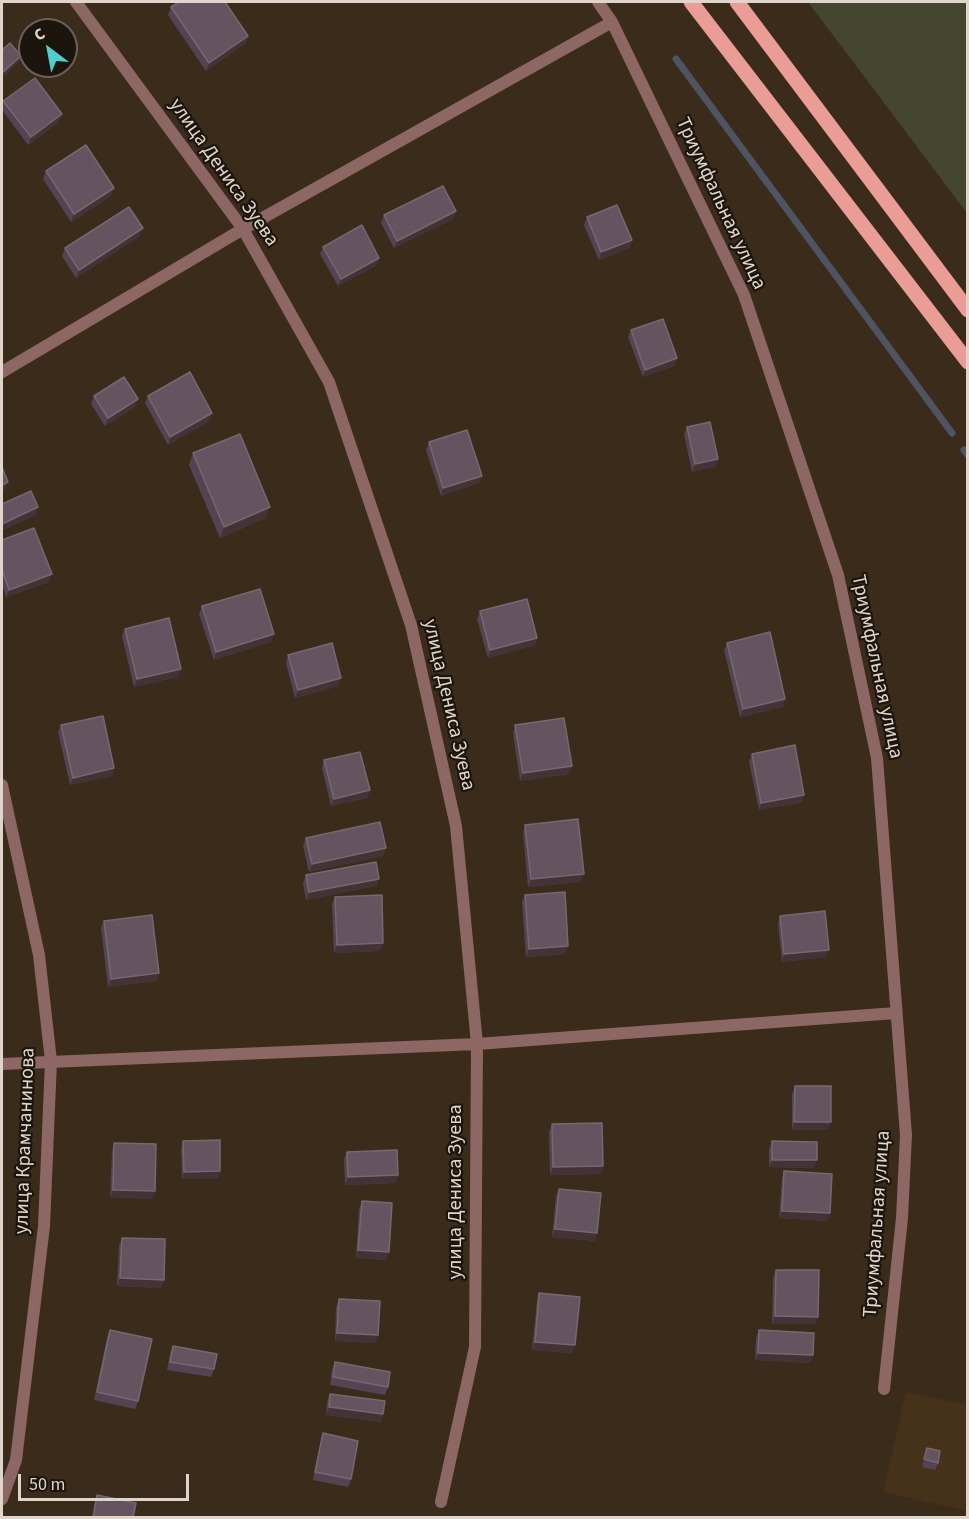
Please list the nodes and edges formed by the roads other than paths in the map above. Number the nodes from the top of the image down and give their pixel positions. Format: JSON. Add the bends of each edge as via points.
{"nodes":[{"id":1,"x":76,"y":2,"type":"edge"},
{"id":2,"x":597,"y":2,"type":"edge"},
{"id":3,"x":691,"y":2,"type":"edge"},
{"id":4,"x":737,"y":2,"type":"edge"},
{"id":5,"x":612,"y":22,"type":"junction"},
{"id":6,"x":243,"y":229,"type":"junction"},
{"id":7,"x":968,"y":310,"type":"edge"},
{"id":8,"x":968,"y":362,"type":"edge"},
{"id":9,"x":2,"y":372,"type":"edge"},
{"id":10,"x":2,"y":785,"type":"edge"},
{"id":11,"x":896,"y":1013,"type":"junction"},
{"id":12,"x":477,"y":1044,"type":"junction"},
{"id":13,"x":51,"y":1061,"type":"junction"},
{"id":14,"x":2,"y":1064,"type":"edge"},
{"id":15,"x":884,"y":1389,"type":"dead end"},
{"id":16,"x":2,"y":1499,"type":"edge"},
{"id":17,"x":441,"y":1503,"type":"dead end"}],
"edges":[{"from":1,"to":6,"type":"street","name":"улица Дениса Зуева"},
{"from":2,"to":5,"type":"street","name":"Триумфальная улица"},
{"from":3,"to":8,"type":"main road"},
{"from":4,"to":7,"type":"main road"},
{"from":5,"to":6,"type":"street"},
{"from":5,"to":11,"type":"street","name":"Триумфальная улица","via":[[744,295],[838,575],[877,758]]},
{"from":6,"to":9,"type":"street"},
{"from":6,"to":12,"type":"street","name":"улица Дениса Зуева","via":[[329,382],[411,626],[456,826]]},
{"from":10,"to":13,"type":"street","name":"улица Крамчанинова","via":[[39,955]]},
{"from":11,"to":12,"type":"street"},
{"from":11,"to":15,"type":"street","name":"Триумфальная улица","via":[[906,1136],[902,1218]]},
{"from":12,"to":13,"type":"street"},
{"from":12,"to":17,"type":"street","name":"улица Дениса Зуева","via":[[476,1347]]},
{"from":13,"to":14,"type":"street"},
{"from":13,"to":16,"type":"street","name":"улица Крамчанинова","via":[[44,1226],[16,1460]]}]}
